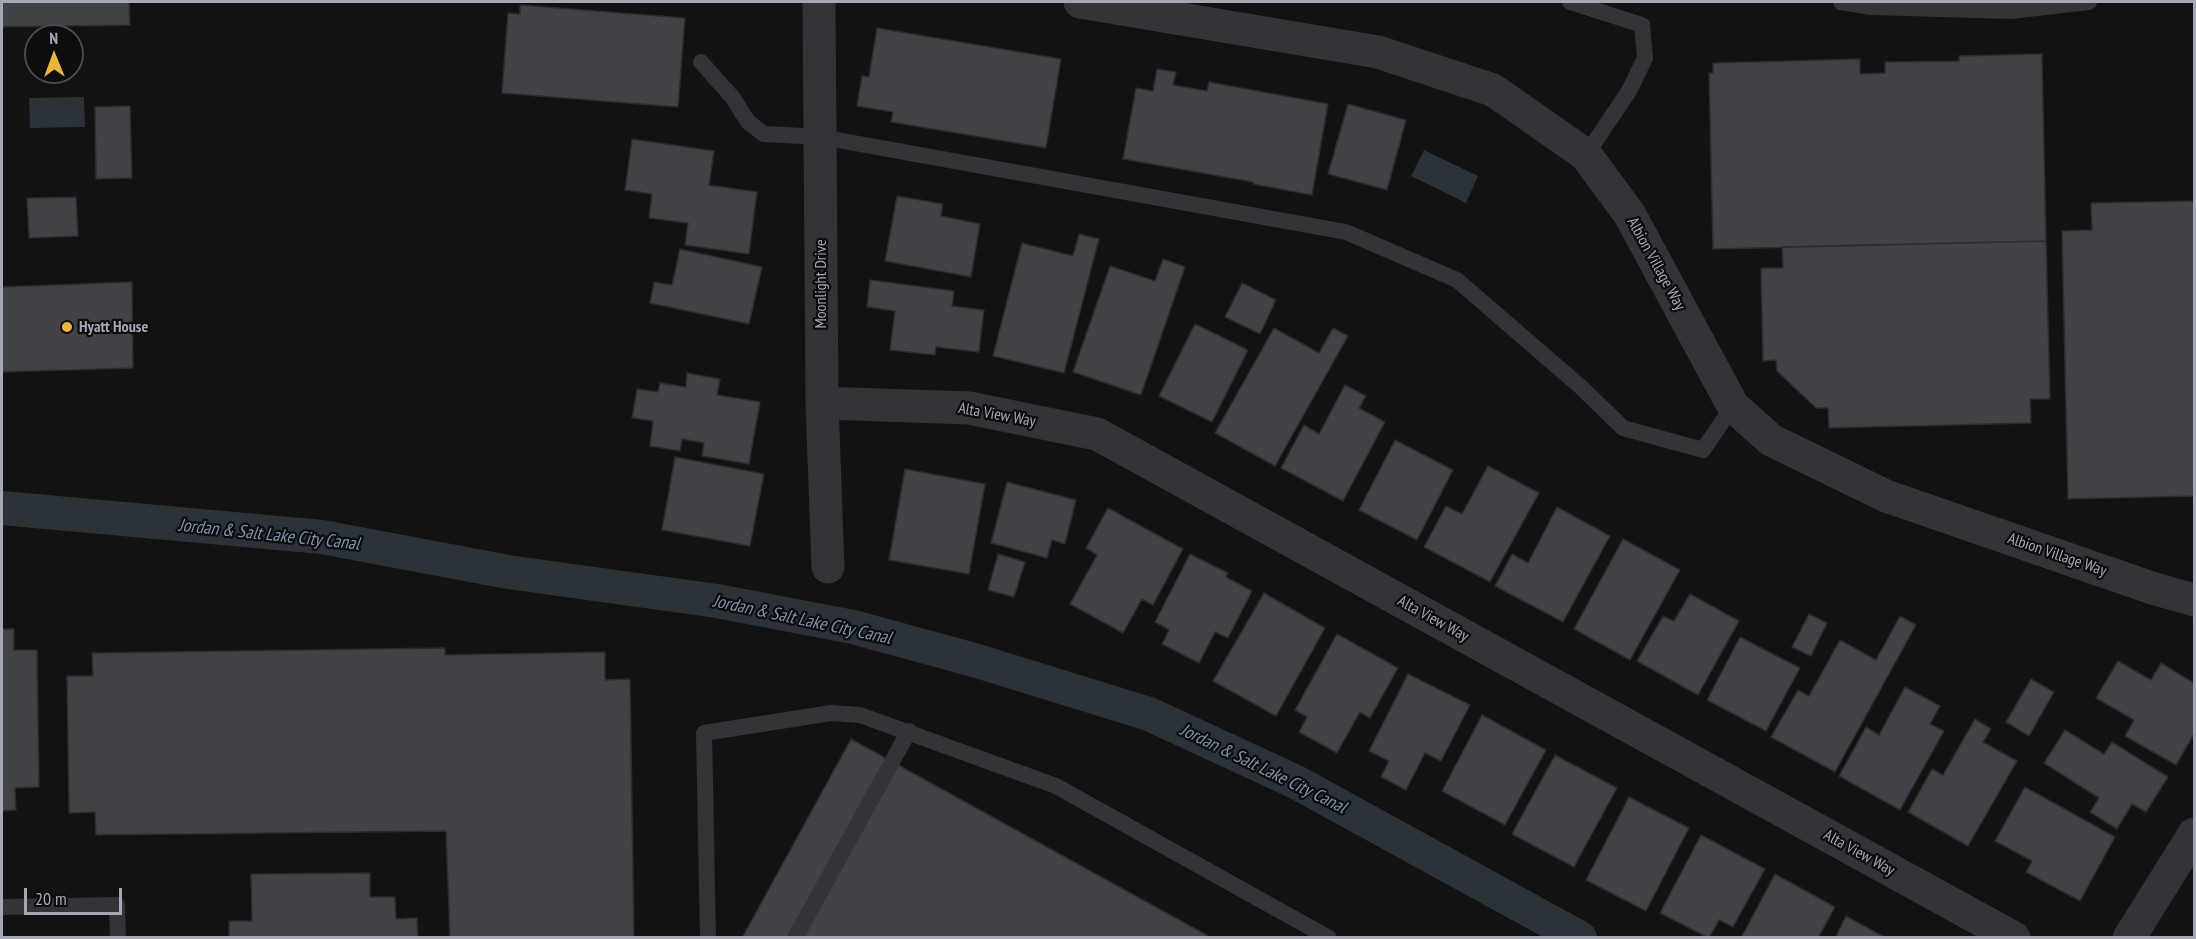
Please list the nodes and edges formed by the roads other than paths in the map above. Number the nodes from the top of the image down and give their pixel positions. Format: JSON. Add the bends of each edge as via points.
{"nodes":[{"id":1,"x":819,"y":2,"type":"edge"},
{"id":2,"x":1080,"y":2,"type":"edge"},
{"id":3,"x":1570,"y":2,"type":"edge"},
{"id":4,"x":1841,"y":2,"type":"edge"},
{"id":5,"x":2089,"y":2,"type":"edge"},
{"id":6,"x":701,"y":62,"type":"dead end"},
{"id":7,"x":821,"y":137,"type":"junction"},
{"id":8,"x":1586,"y":156,"type":"junction"},
{"id":9,"x":822,"y":403,"type":"junction"},
{"id":10,"x":1733,"y":406,"type":"junction"},
{"id":11,"x":828,"y":567,"type":"dead end"},
{"id":12,"x":2194,"y":600,"type":"edge"},
{"id":13,"x":909,"y":731,"type":"junction"},
{"id":14,"x":2194,"y":834,"type":"edge"},
{"id":15,"x":2,"y":907,"type":"edge"},
{"id":16,"x":118,"y":938,"type":"edge"},
{"id":17,"x":708,"y":938,"type":"edge"},
{"id":18,"x":795,"y":938,"type":"edge"},
{"id":19,"x":1329,"y":938,"type":"edge"},
{"id":20,"x":2014,"y":938,"type":"edge"},
{"id":21,"x":2129,"y":938,"type":"edge"}],
"edges":[{"from":1,"to":7,"type":"street","name":"Moonlight Drive"},
{"from":2,"to":8,"type":"street","name":"Albion Village Way","via":[[1378,52],[1493,90]]},
{"from":3,"to":8,"type":"lane","via":[[1642,25],[1645,58],[1629,91]]},
{"from":4,"to":5,"type":"lane","via":[[1871,7],[2012,11]]},
{"from":6,"to":7,"type":"lane","via":[[748,122],[764,134]]},
{"from":7,"to":9,"type":"street","name":"Moonlight Drive"},
{"from":7,"to":10,"type":"lane","via":[[1346,232],[1457,280],[1623,428],[1703,450]]},
{"from":8,"to":10,"type":"street","name":"Albion Village Way","via":[[1630,215]]},
{"from":9,"to":11,"type":"street","name":"Moonlight Drive"},
{"from":9,"to":20,"type":"street","name":"Alta View Way","via":[[969,408],[1097,434]]},
{"from":10,"to":12,"type":"street","name":"Albion Village Way","via":[[1771,440],[1886,496]]},
{"from":13,"to":17,"type":"lane","via":[[860,715],[831,713],[704,733]]},
{"from":13,"to":18,"type":"lane"},
{"from":13,"to":19,"type":"lane","via":[[1056,786]]},
{"from":14,"to":21,"type":"street"},
{"from":15,"to":16,"type":"lane","via":[[117,905]]}]}
